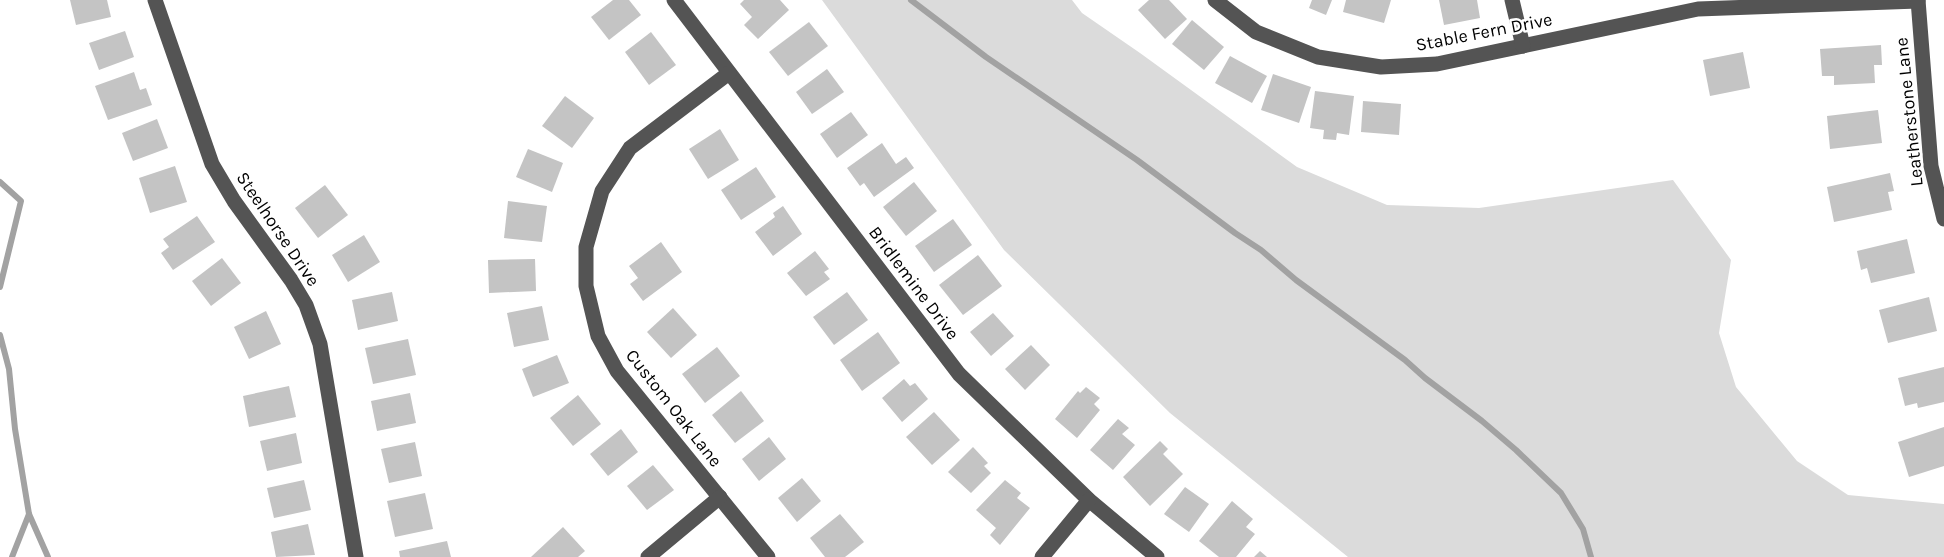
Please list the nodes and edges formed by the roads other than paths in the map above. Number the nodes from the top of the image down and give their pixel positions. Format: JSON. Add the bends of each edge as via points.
{"nodes":[{"id":1,"x":155,"y":0,"type":"edge"},
{"id":2,"x":674,"y":0,"type":"edge"},
{"id":3,"x":1215,"y":0,"type":"edge"},
{"id":4,"x":1512,"y":0,"type":"edge"},
{"id":5,"x":1918,"y":1,"type":"edge"},
{"id":6,"x":1523,"y":46,"type":"junction"},
{"id":7,"x":729,"y":73,"type":"junction"},
{"id":8,"x":1944,"y":219,"type":"edge"},
{"id":9,"x":720,"y":497,"type":"junction"},
{"id":10,"x":1089,"y":500,"type":"junction"},
{"id":11,"x":356,"y":557,"type":"edge"},
{"id":12,"x":648,"y":557,"type":"edge"},
{"id":13,"x":768,"y":557,"type":"edge"},
{"id":14,"x":1042,"y":557,"type":"edge"},
{"id":15,"x":1157,"y":557,"type":"edge"}],
"edges":[{"from":1,"to":11,"type":"street","name":"Steelhorse Drive","via":[[212,164],[306,305],[320,344]]},
{"from":2,"to":7,"type":"street","name":"Bridlemine Drive"},
{"from":3,"to":6,"type":"street","name":"Stable Fern Drive","via":[[1256,32],[1318,57],[1354,64],[1381,68],[1437,64]]},
{"from":4,"to":6,"type":"street"},
{"from":5,"to":6,"type":"street","name":"Stable Fern Drive","via":[[1698,9]]},
{"from":5,"to":8,"type":"street","name":"Leatherstone Lane","via":[[1931,166]]},
{"from":7,"to":9,"type":"street","name":"Custom Oak Lane","via":[[630,148],[602,191],[586,248],[586,286],[598,336],[607,354]]},
{"from":7,"to":10,"type":"street","name":"Bridlemine Drive","via":[[959,374]]},
{"from":9,"to":12,"type":"street"},
{"from":9,"to":13,"type":"street","name":"Custom Oak Lane"},
{"from":10,"to":14,"type":"street"},
{"from":10,"to":15,"type":"street","name":"Bridlemine Drive"}]}
